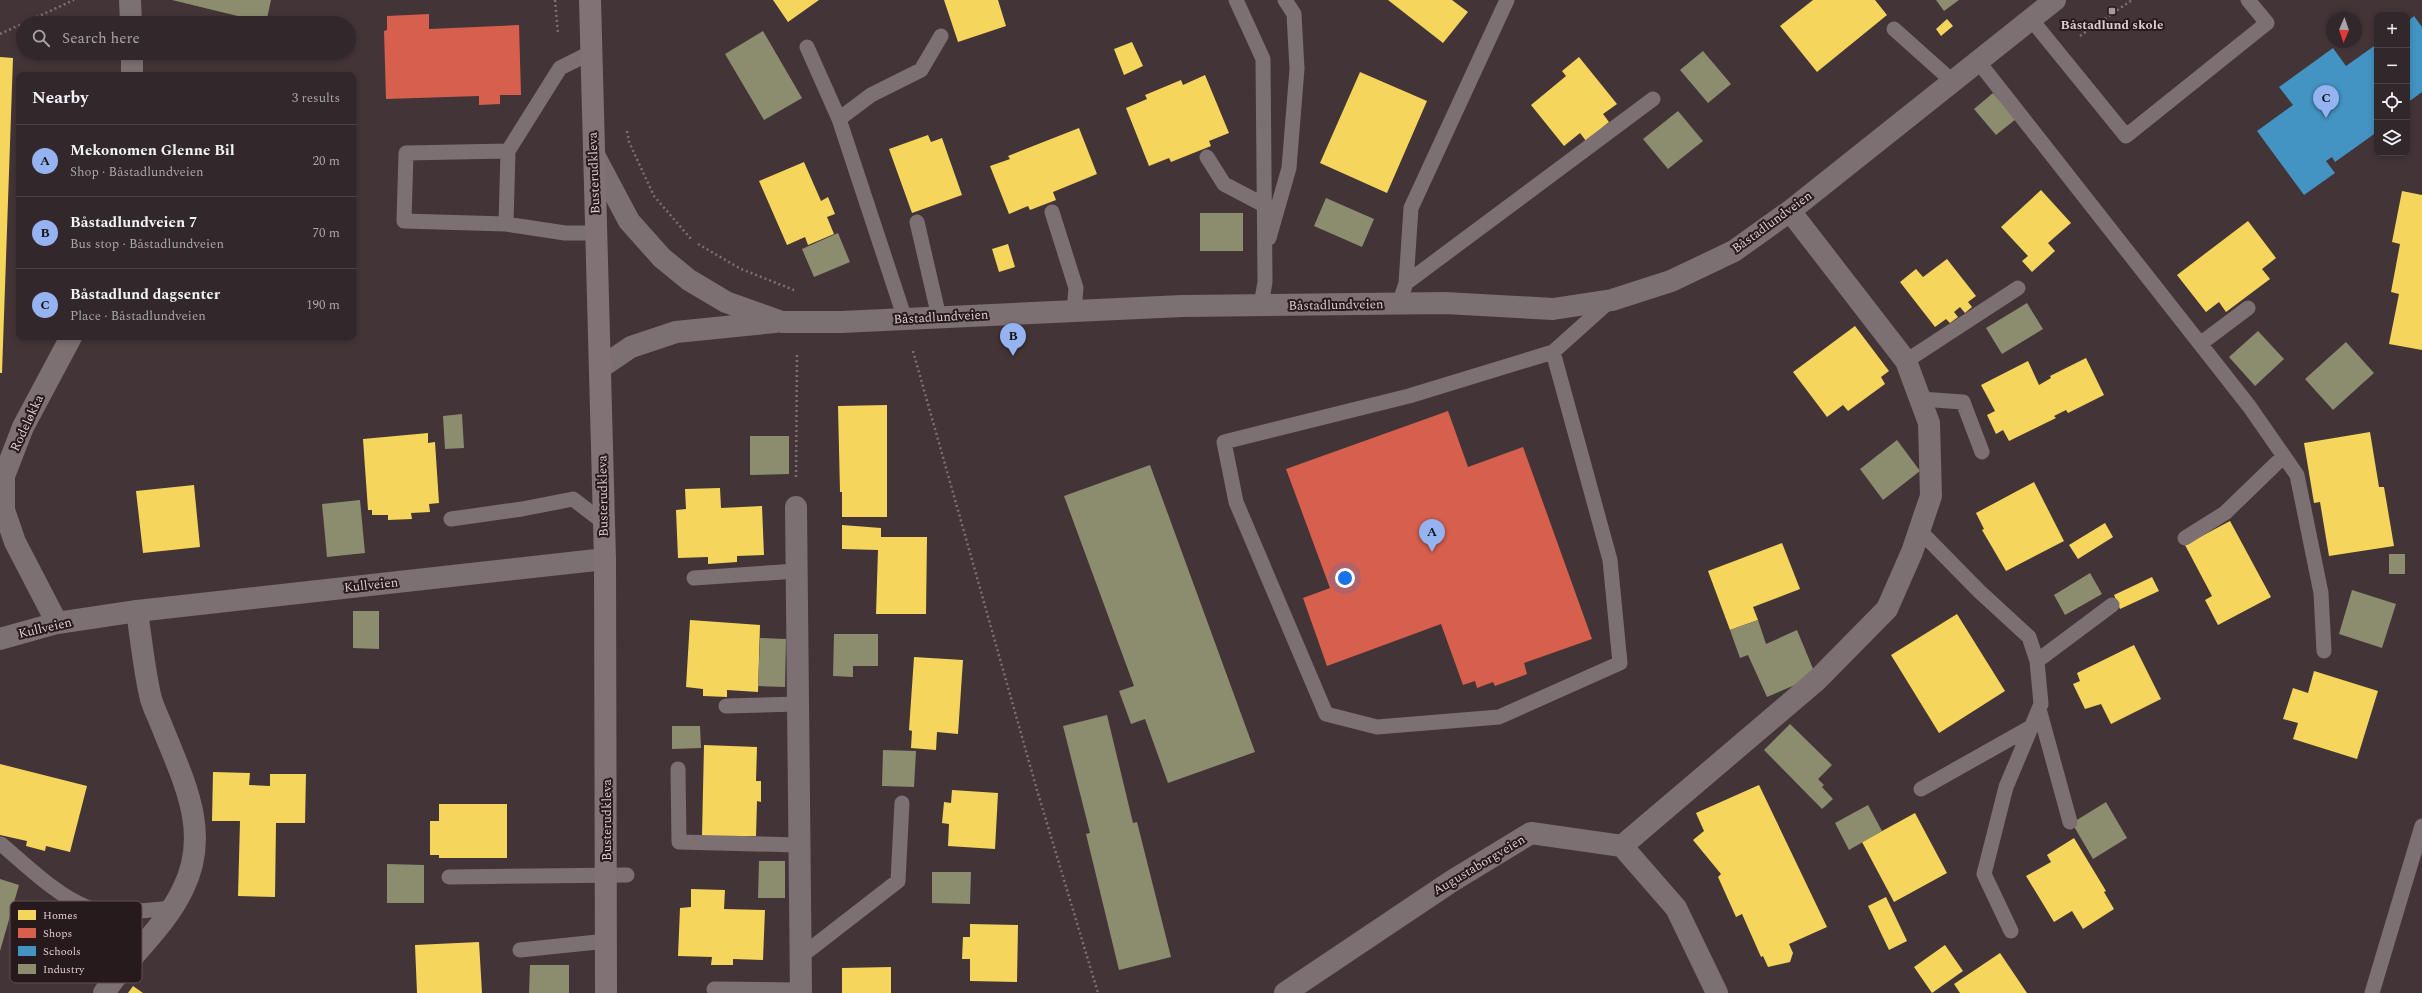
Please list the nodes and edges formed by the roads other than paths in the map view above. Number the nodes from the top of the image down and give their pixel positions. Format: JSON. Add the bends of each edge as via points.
{"nodes":[{"id":1,"x":130,"y":0,"type":"edge"},
{"id":2,"x":590,"y":0,"type":"edge"},
{"id":3,"x":1236,"y":0,"type":"edge"},
{"id":4,"x":1284,"y":0,"type":"edge"},
{"id":5,"x":1507,"y":0,"type":"edge"},
{"id":6,"x":2248,"y":0,"type":"edge"},
{"id":7,"x":2050,"y":2,"type":"edge"},
{"id":8,"x":131,"y":16,"type":"edge"},
{"id":9,"x":2030,"y":18,"type":"junction"},
{"id":10,"x":1894,"y":28,"type":"dead end"},
{"id":11,"x":941,"y":36,"type":"dead end"},
{"id":12,"x":807,"y":47,"type":"dead end"},
{"id":13,"x":590,"y":53,"type":"junction"},
{"id":14,"x":132,"y":60,"type":"edge"},
{"id":15,"x":1977,"y":60,"type":"junction"},
{"id":16,"x":132,"y":72,"type":"edge"},
{"id":17,"x":1951,"y":80,"type":"junction"},
{"id":18,"x":1653,"y":99,"type":"dead end"},
{"id":19,"x":839,"y":119,"type":"junction"},
{"id":20,"x":508,"y":151,"type":"junction"},
{"id":21,"x":594,"y":155,"type":"junction"},
{"id":22,"x":1207,"y":157,"type":"dead end"},
{"id":23,"x":1264,"y":205,"type":"junction"},
{"id":24,"x":1790,"y":211,"type":"junction"},
{"id":25,"x":1052,"y":212,"type":"dead end"},
{"id":26,"x":917,"y":222,"type":"dead end"},
{"id":27,"x":506,"y":224,"type":"junction"},
{"id":28,"x":596,"y":233,"type":"junction"},
{"id":29,"x":1264,"y":252,"type":"junction"},
{"id":30,"x":1406,"y":283,"type":"junction"},
{"id":31,"x":2018,"y":288,"type":"dead end"},
{"id":32,"x":1612,"y":300,"type":"junction"},
{"id":33,"x":1399,"y":304,"type":"junction"},
{"id":34,"x":1261,"y":305,"type":"junction"},
{"id":35,"x":2248,"y":308,"type":"dead end"},
{"id":36,"x":1074,"y":311,"type":"junction"},
{"id":37,"x":939,"y":317,"type":"junction"},
{"id":38,"x":905,"y":319,"type":"junction"},
{"id":39,"x":782,"y":322,"type":"junction"},
{"id":40,"x":69,"y":340,"type":"edge"},
{"id":41,"x":2200,"y":344,"type":"junction"},
{"id":42,"x":1553,"y":352,"type":"junction"},
{"id":43,"x":1906,"y":362,"type":"junction"},
{"id":44,"x":600,"y":368,"type":"junction"},
{"id":45,"x":1920,"y":399,"type":"junction"},
{"id":46,"x":1982,"y":452,"type":"dead end"},
{"id":47,"x":2284,"y":456,"type":"junction"},
{"id":48,"x":796,"y":507,"type":"road end"},
{"id":49,"x":451,"y":519,"type":"dead end"},
{"id":50,"x":603,"y":522,"type":"junction"},
{"id":51,"x":1920,"y":531,"type":"junction"},
{"id":52,"x":2185,"y":538,"type":"dead end"},
{"id":53,"x":604,"y":560,"type":"junction"},
{"id":54,"x":797,"y":571,"type":"junction"},
{"id":55,"x":694,"y":578,"type":"dead end"},
{"id":56,"x":2112,"y":605,"type":"dead end"},
{"id":57,"x":137,"y":611,"type":"junction"},
{"id":58,"x":57,"y":623,"type":"junction"},
{"id":59,"x":0,"y":639,"type":"edge"},
{"id":60,"x":2324,"y":651,"type":"dead end"},
{"id":61,"x":2037,"y":661,"type":"junction"},
{"id":62,"x":798,"y":704,"type":"junction"},
{"id":63,"x":726,"y":706,"type":"dead end"},
{"id":64,"x":2039,"y":709,"type":"junction"},
{"id":65,"x":2031,"y":727,"type":"junction"},
{"id":66,"x":678,"y":769,"type":"dead end"},
{"id":67,"x":1921,"y":789,"type":"dead end"},
{"id":68,"x":902,"y":803,"type":"dead end"},
{"id":69,"x":2070,"y":822,"type":"dead end"},
{"id":70,"x":2422,"y":826,"type":"edge"},
{"id":71,"x":1,"y":844,"type":"dead end"},
{"id":72,"x":799,"y":845,"type":"junction"},
{"id":73,"x":1622,"y":846,"type":"junction"},
{"id":74,"x":617,"y":876,"type":"junction"},
{"id":75,"x":449,"y":877,"type":"dead end"},
{"id":76,"x":77,"y":901,"type":"edge"},
{"id":77,"x":173,"y":908,"type":"junction"},
{"id":78,"x":142,"y":910,"type":"edge"},
{"id":79,"x":2011,"y":931,"type":"dead end"},
{"id":80,"x":607,"y":941,"type":"junction"},
{"id":81,"x":142,"y":944,"type":"edge"},
{"id":82,"x":520,"y":950,"type":"dead end"},
{"id":83,"x":800,"y":957,"type":"junction"},
{"id":84,"x":110,"y":983,"type":"edge"},
{"id":85,"x":714,"y":989,"type":"dead end"},
{"id":86,"x":800,"y":991,"type":"edge"},
{"id":87,"x":104,"y":993,"type":"edge"},
{"id":88,"x":606,"y":993,"type":"edge"},
{"id":89,"x":1285,"y":993,"type":"edge"},
{"id":90,"x":1717,"y":993,"type":"edge"},
{"id":91,"x":2372,"y":993,"type":"edge"}],
"edges":[{"from":1,"to":8,"type":"street"},
{"from":2,"to":13,"type":"street","name":"Busterudkleva"},
{"from":3,"to":23,"type":"lane","via":[[1263,59]]},
{"from":4,"to":29,"type":"lane","via":[[1294,14],[1297,69],[1289,168]]},
{"from":5,"to":30,"type":"lane","via":[[1411,208]]},
{"from":6,"to":9,"type":"lane","via":[[2267,24],[2126,136]]},
{"from":7,"to":9,"type":"street","name":"Båstadlundveien"},
{"from":9,"to":15,"type":"street","name":"Båstadlundveien"},
{"from":10,"to":17,"type":"lane"},
{"from":11,"to":19,"type":"lane","via":[[920,70],[871,95]]},
{"from":12,"to":19,"type":"lane"},
{"from":13,"to":20,"type":"lane","via":[[560,68]]},
{"from":13,"to":21,"type":"street","name":"Busterudkleva"},
{"from":14,"to":16,"type":"street"},
{"from":15,"to":17,"type":"street","name":"Båstadlundveien"},
{"from":15,"to":41,"type":"lane"},
{"from":17,"to":24,"type":"street","name":"Båstadlundveien"},
{"from":18,"to":30,"type":"lane"},
{"from":19,"to":38,"type":"lane"},
{"from":20,"to":27,"type":"lane"},
{"from":20,"to":27,"type":"lane","via":[[406,153],[405,161],[404,221]]},
{"from":21,"to":28,"type":"street","name":"Busterudkleva"},
{"from":21,"to":39,"type":"street","name":"Båstadlundveien","via":[[630,221],[662,258],[689,280],[726,302]]},
{"from":22,"to":23,"type":"lane","via":[[1224,184]]},
{"from":23,"to":29,"type":"lane"},
{"from":24,"to":32,"type":"street","name":"Båstadlundveien","via":[[1734,252],[1671,281]]},
{"from":24,"to":43,"type":"street"},
{"from":25,"to":36,"type":"lane","via":[[1076,288]]},
{"from":26,"to":37,"type":"lane"},
{"from":27,"to":28,"type":"lane","via":[[565,233]]},
{"from":28,"to":44,"type":"street","name":"Busterudkleva"},
{"from":29,"to":34,"type":"lane"},
{"from":30,"to":33,"type":"lane"},
{"from":31,"to":43,"type":"lane"},
{"from":32,"to":33,"type":"street","name":"Båstadlundveien","via":[[1553,309],[1445,303]]},
{"from":32,"to":42,"type":"lane"},
{"from":33,"to":34,"type":"street","name":"Båstadlundveien"},
{"from":34,"to":36,"type":"street","name":"Båstadlundveien"},
{"from":35,"to":41,"type":"lane"},
{"from":36,"to":37,"type":"street","name":"Båstadlundveien"},
{"from":37,"to":38,"type":"street","name":"Båstadlundveien"},
{"from":38,"to":39,"type":"street","name":"Båstadlundveien"},
{"from":39,"to":44,"type":"street","via":[[676,332],[632,348]]},
{"from":40,"to":58,"type":"street","name":"Rodeløkka","via":[[23,427],[4,476],[4,510],[15,542]]},
{"from":41,"to":47,"type":"lane"},
{"from":42,"to":42,"type":"lane","via":[[1409,396],[1224,442],[1236,502],[1326,714],[1377,727],[1499,716],[1620,664],[1610,560]]},
{"from":43,"to":45,"type":"street"},
{"from":44,"to":50,"type":"street","name":"Busterudkleva"},
{"from":45,"to":46,"type":"lane","via":[[1963,402]]},
{"from":45,"to":51,"type":"street","via":[[1929,423],[1931,496]]},
{"from":47,"to":52,"type":"lane","via":[[2224,513]]},
{"from":47,"to":60,"type":"lane","via":[[2297,475],[2321,593]]},
{"from":48,"to":54,"type":"street"},
{"from":49,"to":50,"type":"lane","via":[[573,499]]},
{"from":50,"to":53,"type":"street","name":"Busterudkleva"},
{"from":51,"to":61,"type":"lane","via":[[1979,591],[2030,637]]},
{"from":51,"to":73,"type":"street","via":[[1887,609],[1817,680]]},
{"from":53,"to":57,"type":"street","name":"Kullveien"},
{"from":53,"to":74,"type":"street","name":"Busterudkleva"},
{"from":54,"to":55,"type":"lane"},
{"from":54,"to":62,"type":"street"},
{"from":56,"to":61,"type":"lane"},
{"from":57,"to":58,"type":"street","name":"Kullveien"},
{"from":57,"to":77,"type":"street","via":[[150,696],[189,795],[195,820],[194,857],[184,888]]},
{"from":58,"to":59,"type":"street","name":"Kullveien"},
{"from":61,"to":64,"type":"lane","via":[[2041,704]]},
{"from":62,"to":63,"type":"lane"},
{"from":62,"to":72,"type":"street"},
{"from":64,"to":65,"type":"lane"},
{"from":64,"to":69,"type":"lane"},
{"from":65,"to":67,"type":"lane"},
{"from":65,"to":79,"type":"lane","via":[[2006,787],[1984,874]]},
{"from":66,"to":72,"type":"lane","via":[[679,842]]},
{"from":68,"to":83,"type":"lane","via":[[898,881]]},
{"from":70,"to":91,"type":"lane"},
{"from":71,"to":76,"type":"lane"},
{"from":72,"to":83,"type":"street"},
{"from":73,"to":89,"type":"street","name":"Augustaborgveien","via":[[1531,833],[1452,880]]},
{"from":73,"to":90,"type":"street","via":[[1676,908]]},
{"from":74,"to":75,"type":"lane"},
{"from":74,"to":80,"type":"street","name":"Busterudkleva"},
{"from":77,"to":78,"type":"lane"},
{"from":77,"to":81,"type":"street"},
{"from":80,"to":82,"type":"lane"},
{"from":80,"to":88,"type":"street","name":"Busterudkleva"},
{"from":83,"to":86,"type":"street"},
{"from":84,"to":87,"type":"street"},
{"from":85,"to":86,"type":"lane"}]}
